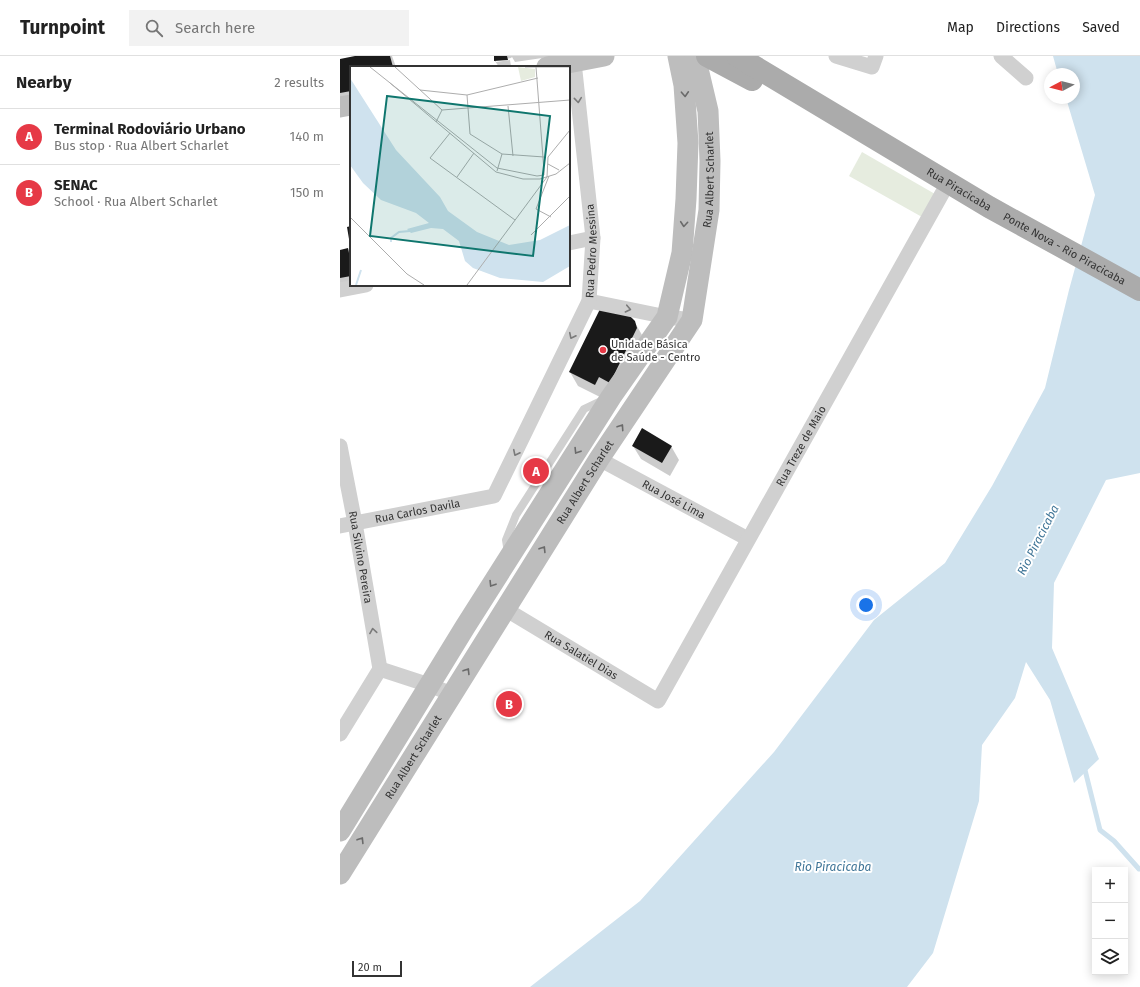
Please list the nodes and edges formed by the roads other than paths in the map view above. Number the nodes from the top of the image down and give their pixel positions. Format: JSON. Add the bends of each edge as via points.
{"nodes":[{"id":1,"x":604,"y":56,"type":"edge"},
{"id":2,"x":678,"y":56,"type":"edge"},
{"id":3,"x":695,"y":56,"type":"edge"},
{"id":4,"x":707,"y":56,"type":"edge"},
{"id":5,"x":737,"y":56,"type":"edge"},
{"id":6,"x":836,"y":56,"type":"edge"},
{"id":7,"x":876,"y":56,"type":"edge"},
{"id":8,"x":1001,"y":56,"type":"edge"},
{"id":9,"x":563,"y":61,"type":"edge"},
{"id":10,"x":1026,"y":78,"type":"dead end"},
{"id":11,"x":570,"y":102,"type":"edge"},
{"id":12,"x":350,"y":105,"type":"edge"},
{"id":13,"x":340,"y":107,"type":"edge"},
{"id":14,"x":946,"y":187,"type":"junction"},
{"id":15,"x":989,"y":207,"type":"joint"},
{"id":16,"x":593,"y":238,"type":"junction"},
{"id":17,"x":570,"y":243,"type":"edge"},
{"id":18,"x":361,"y":286,"type":"edge"},
{"id":19,"x":340,"y":290,"type":"edge"},
{"id":20,"x":1140,"y":290,"type":"edge"},
{"id":21,"x":590,"y":301,"type":"junction"},
{"id":22,"x":667,"y":317,"type":"junction"},
{"id":23,"x":692,"y":320,"type":"junction"},
{"id":24,"x":611,"y":397,"type":"junction"},
{"id":25,"x":633,"y":410,"type":"junction"},
{"id":26,"x":340,"y":446,"type":"edge"},
{"id":27,"x":599,"y":459,"type":"junction"},
{"id":28,"x":494,"y":496,"type":"joint"},
{"id":29,"x":356,"y":523,"type":"junction"},
{"id":30,"x":340,"y":526,"type":"edge"},
{"id":31,"x":748,"y":539,"type":"junction"},
{"id":32,"x":509,"y":557,"type":"junction"},
{"id":33,"x":530,"y":569,"type":"junction"},
{"id":34,"x":505,"y":610,"type":"junction"},
{"id":35,"x":380,"y":669,"type":"junction"},
{"id":36,"x":429,"y":685,"type":"junction"},
{"id":37,"x":452,"y":694,"type":"junction"},
{"id":38,"x":658,"y":701,"type":"joint"},
{"id":39,"x":340,"y":734,"type":"edge"},
{"id":40,"x":340,"y":831,"type":"edge"},
{"id":41,"x":340,"y":874,"type":"edge"}],
"edges":[{"from":1,"to":9,"type":"main road"},
{"from":2,"to":22,"type":"main road","name":"Rua Albert Scharlet","one_way":true,"via":[[684,85],[688,143],[686,199],[682,254]]},
{"from":3,"to":23,"type":"main road","name":"Rua Albert Scharlet","via":[[708,112],[710,162],[709,210]]},
{"from":4,"to":14,"type":"main road","name":"Rua Piracicaba"},
{"from":5,"to":14,"type":"main road","name":"Rua Piracicaba"},
{"from":6,"to":7,"type":"street","via":[[872,67]]},
{"from":8,"to":10,"type":"street"},
{"from":11,"to":16,"type":"street","name":"Rua Pedro Messina","one_way":true},
{"from":12,"to":13,"type":"main road"},
{"from":14,"to":15,"type":"main road","name":"Rua Piracicaba"},
{"from":14,"to":31,"type":"street","name":"Rua Treze de Maio"},
{"from":15,"to":20,"type":"main road","name":"Ponte Nova - Rio Piracicaba"},
{"from":16,"to":17,"type":"street"},
{"from":16,"to":21,"type":"street","name":"Rua Pedro Messina"},
{"from":18,"to":19,"type":"street"},
{"from":21,"to":22,"type":"street","one_way":true},
{"from":21,"to":28,"type":"street","name":"Rua Pedro Messina","one_way":true},
{"from":22,"to":23,"type":"street"},
{"from":22,"to":24,"type":"main road","name":"Rua Albert Scharlet"},
{"from":23,"to":25,"type":"main road","name":"Rua Albert Scharlet"},
{"from":24,"to":25,"type":"main road"},
{"from":24,"to":32,"type":"main road","name":"Rua Albert Scharlet"},
{"from":27,"to":25,"type":"main road","name":"Rua Albert Scharlet","one_way":true},
{"from":26,"to":29,"type":"street","name":"Rua Silvino Pereira"},
{"from":27,"to":31,"type":"street","name":"Rua José Lima"},
{"from":33,"to":27,"type":"main road","name":"Rua Albert Scharlet","one_way":true},
{"from":28,"to":29,"type":"street","name":"Rua Carlos Davila"},
{"from":29,"to":30,"type":"street","name":"Rua Carlos Davila"},
{"from":35,"to":29,"type":"street","name":"Rua Silvino Pereira","one_way":true},
{"from":31,"to":38,"type":"street","name":"Rua Treze de Maio"},
{"from":32,"to":33,"type":"street"},
{"from":32,"to":36,"type":"main road","name":"Rua Albert Scharlet","one_way":true},
{"from":33,"to":34,"type":"main road","name":"Rua Albert Scharlet"},
{"from":37,"to":34,"type":"main road","name":"Rua Albert Scharlet","one_way":true},
{"from":34,"to":38,"type":"street","name":"Rua Salatiel Dias"},
{"from":35,"to":36,"type":"street"},
{"from":35,"to":39,"type":"street"},
{"from":36,"to":37,"type":"street"},
{"from":36,"to":40,"type":"main road","name":"Rua Albert Scharlet"},
{"from":41,"to":37,"type":"main road","name":"Rua Albert Scharlet","one_way":true}]}
